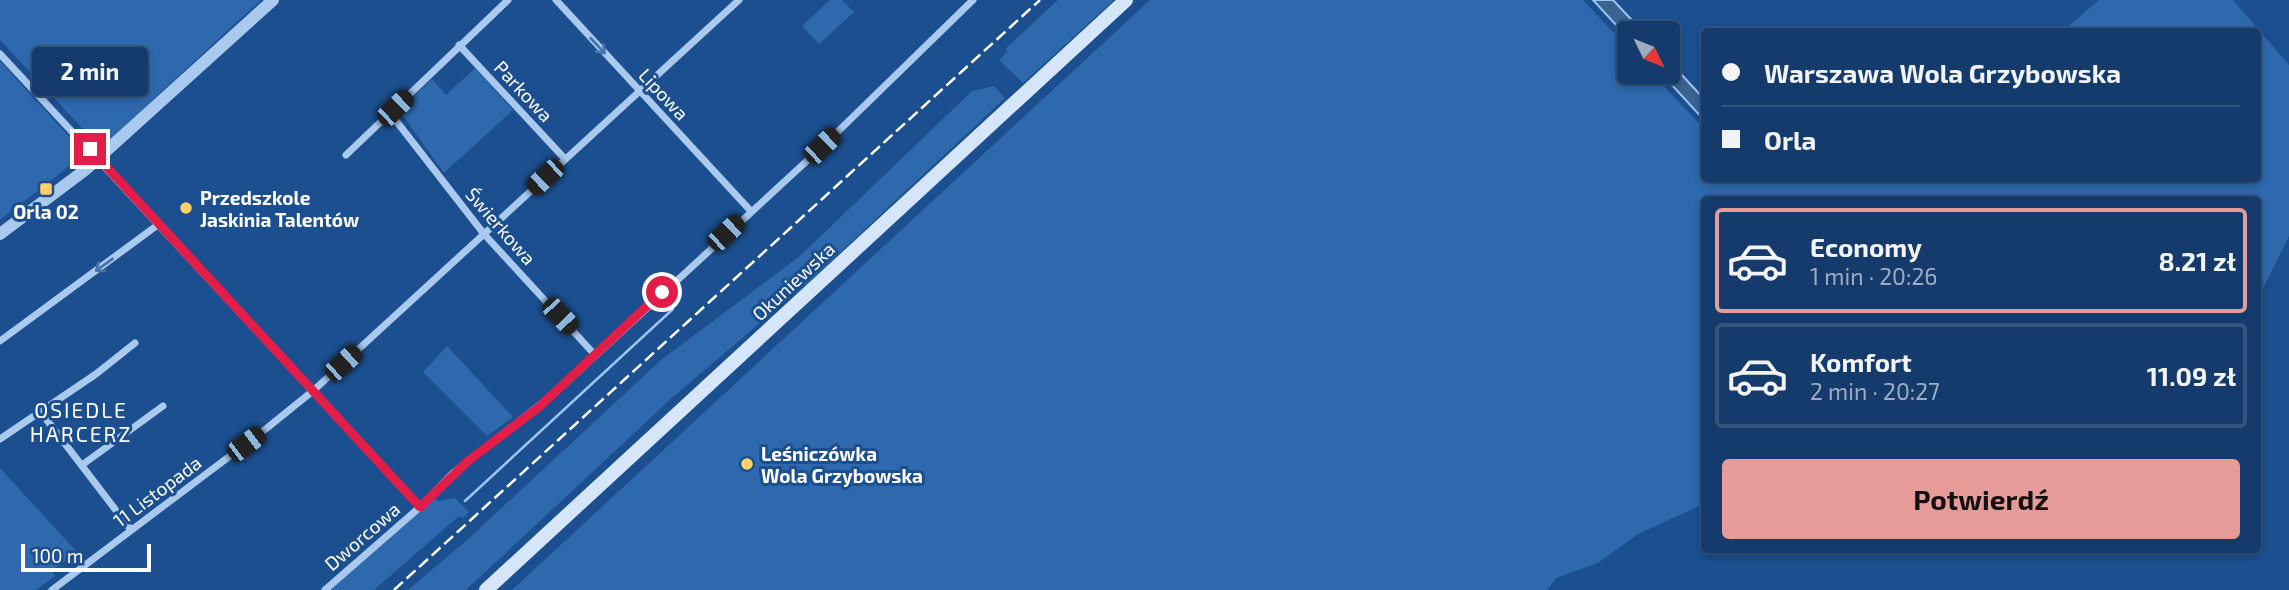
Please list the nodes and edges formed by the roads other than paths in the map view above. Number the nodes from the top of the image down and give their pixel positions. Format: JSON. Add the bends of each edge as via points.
{"nodes":[{"id":1,"x":273,"y":0,"type":"edge"},
{"id":2,"x":508,"y":0,"type":"edge"},
{"id":3,"x":556,"y":0,"type":"edge"},
{"id":4,"x":739,"y":0,"type":"edge"},
{"id":5,"x":973,"y":0,"type":"edge"},
{"id":6,"x":1126,"y":0,"type":"edge"},
{"id":7,"x":459,"y":45,"type":"junction"},
{"id":8,"x":0,"y":54,"type":"edge"},
{"id":9,"x":640,"y":91,"type":"junction"},
{"id":10,"x":390,"y":113,"type":"junction"},
{"id":11,"x":346,"y":155,"type":"dead end"},
{"id":12,"x":99,"y":158,"type":"junction"},
{"id":13,"x":565,"y":159,"type":"junction"},
{"id":14,"x":750,"y":210,"type":"junction"},
{"id":15,"x":159,"y":224,"type":"junction"},
{"id":16,"x":0,"y":234,"type":"edge"},
{"id":17,"x":484,"y":234,"type":"junction"},
{"id":18,"x":0,"y":341,"type":"edge"},
{"id":19,"x":135,"y":343,"type":"dead end"},
{"id":20,"x":595,"y":355,"type":"junction"},
{"id":21,"x":314,"y":390,"type":"junction"},
{"id":22,"x":163,"y":406,"type":"dead end"},
{"id":23,"x":40,"y":411,"type":"junction"},
{"id":24,"x":0,"y":439,"type":"edge"},
{"id":25,"x":82,"y":465,"type":"junction"},
{"id":26,"x":420,"y":507,"type":"junction"},
{"id":27,"x":131,"y":530,"type":"junction"},
{"id":28,"x":51,"y":590,"type":"edge"},
{"id":29,"x":325,"y":590,"type":"edge"},
{"id":30,"x":486,"y":590,"type":"edge"}],
"edges":[{"from":1,"to":12,"type":"street"},
{"from":2,"to":7,"type":"street"},
{"from":3,"to":9,"type":"street","name":"Lipowa","one_way":true},
{"from":4,"to":9,"type":"street","name":"11 Listopada"},
{"from":5,"to":14,"type":"street","name":"Dworcowa"},
{"from":6,"to":30,"type":"main road","name":"Okuniewska"},
{"from":7,"to":10,"type":"street"},
{"from":7,"to":13,"type":"street","name":"Parkowa"},
{"from":8,"to":12,"type":"street"},
{"from":9,"to":13,"type":"street","name":"11 Listopada"},
{"from":9,"to":14,"type":"street","name":"Lipowa"},
{"from":10,"to":11,"type":"street"},
{"from":10,"to":17,"type":"street","name":"Świerkowa"},
{"from":12,"to":15,"type":"street"},
{"from":12,"to":16,"type":"street"},
{"from":13,"to":17,"type":"street","name":"11 Listopada"},
{"from":14,"to":20,"type":"street","name":"Dworcowa"},
{"from":15,"to":18,"type":"street","one_way":true},
{"from":15,"to":21,"type":"street"},
{"from":17,"to":20,"type":"street","name":"Świerkowa"},
{"from":17,"to":21,"type":"street","name":"11 Listopada"},
{"from":19,"to":23,"type":"street"},
{"from":20,"to":26,"type":"street","name":"Dworcowa","via":[[539,407],[452,474]]},
{"from":21,"to":26,"type":"street"},
{"from":21,"to":27,"type":"street","name":"11 Listopada"},
{"from":22,"to":25,"type":"street"},
{"from":23,"to":24,"type":"street"},
{"from":23,"to":25,"type":"street"},
{"from":25,"to":27,"type":"street"},
{"from":26,"to":29,"type":"street","name":"Dworcowa"},
{"from":27,"to":28,"type":"street","name":"11 Listopada"}]}
